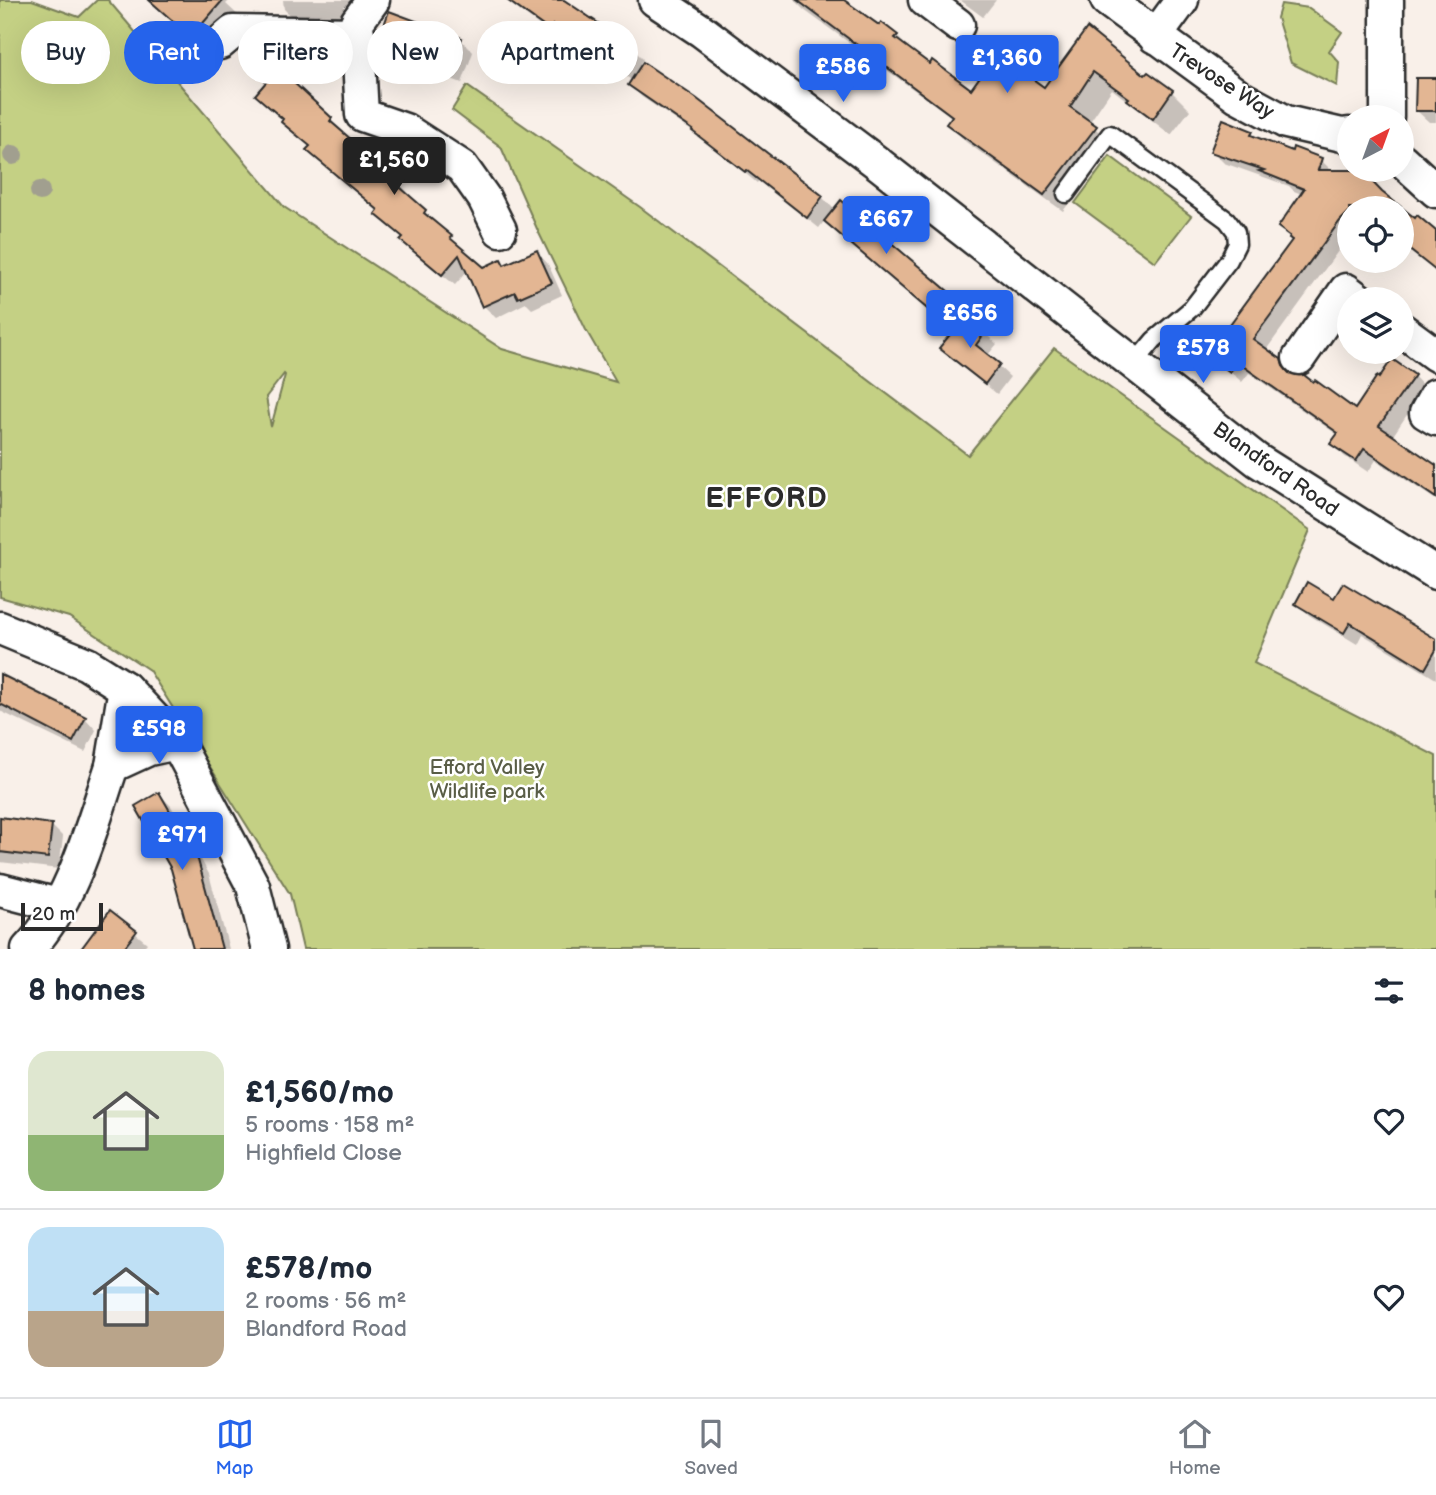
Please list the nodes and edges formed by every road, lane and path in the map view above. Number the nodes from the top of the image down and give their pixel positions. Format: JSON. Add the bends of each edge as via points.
{"nodes":[{"id":1,"x":373,"y":0,"type":"edge"},
{"id":2,"x":654,"y":0,"type":"edge"},
{"id":3,"x":925,"y":0,"type":"edge"},
{"id":4,"x":1107,"y":0,"type":"edge"},
{"id":5,"x":1182,"y":0,"type":"edge"},
{"id":6,"x":1387,"y":0,"type":"edge"},
{"id":7,"x":958,"y":25,"type":"dead end"},
{"id":8,"x":358,"y":34,"type":"junction"},
{"id":9,"x":1155,"y":37,"type":"junction"},
{"id":10,"x":224,"y":40,"type":"edge"},
{"id":11,"x":1387,"y":105,"type":"edge"},
{"id":12,"x":1337,"y":134,"type":"edge"},
{"id":13,"x":1414,"y":171,"type":"edge"},
{"id":14,"x":1436,"y":191,"type":"edge"},
{"id":15,"x":1066,"y":194,"type":"dead end"},
{"id":16,"x":500,"y":230,"type":"dead end"},
{"id":17,"x":1337,"y":303,"type":"edge"},
{"id":18,"x":1414,"y":339,"type":"edge"},
{"id":19,"x":1436,"y":355,"type":"edge"},
{"id":20,"x":1299,"y":358,"type":"dead end"},
{"id":21,"x":1134,"y":364,"type":"junction"},
{"id":22,"x":1436,"y":396,"type":"edge"},
{"id":23,"x":1436,"y":419,"type":"edge"},
{"id":24,"x":1436,"y":573,"type":"edge"},
{"id":25,"x":0,"y":628,"type":"edge"},
{"id":26,"x":125,"y":688,"type":"junction"},
{"id":27,"x":177,"y":743,"type":"junction"},
{"id":28,"x":112,"y":766,"type":"junction"},
{"id":29,"x":0,"y":890,"type":"edge"},
{"id":30,"x":58,"y":905,"type":"junction"},
{"id":31,"x":28,"y":949,"type":"edge"},
{"id":32,"x":269,"y":949,"type":"edge"}],
"edges":[{"from":1,"to":8,"type":"street","via":[[358,22]]},
{"from":2,"to":21,"type":"street","name":"Blandford Road","via":[[879,164]]},
{"from":3,"to":7,"type":"street"},
{"from":4,"to":9,"type":"street","name":"Trevose Way"},
{"from":5,"to":9,"type":"street"},
{"from":6,"to":11,"type":"street"},
{"from":8,"to":10,"type":"street","via":[[233,32]]},
{"from":8,"to":16,"type":"street","via":[[362,116],[405,130],[462,167]]},
{"from":9,"to":12,"type":"street","name":"Trevose Way","via":[[1237,96],[1286,122]]},
{"from":13,"to":14,"type":"street"},
{"from":15,"to":21,"type":"lane","via":[[1110,134],[1227,220],[1236,232],[1237,244],[1229,260],[1205,293]]},
{"from":17,"to":20,"type":"street"},
{"from":18,"to":19,"type":"street"},
{"from":21,"to":24,"type":"street","name":"Blandford Road","via":[[1257,460]]},
{"from":22,"to":23,"type":"street","via":[[1426,413]]},
{"from":25,"to":26,"type":"street","via":[[87,664]]},
{"from":26,"to":27,"type":"street"},
{"from":26,"to":28,"type":"street"},
{"from":27,"to":28,"type":"street","via":[[149,749]]},
{"from":27,"to":32,"type":"street","via":[[253,886]]},
{"from":28,"to":30,"type":"street","via":[[81,858]]},
{"from":29,"to":30,"type":"street"},
{"from":30,"to":31,"type":"street","via":[[44,933]]}]}
